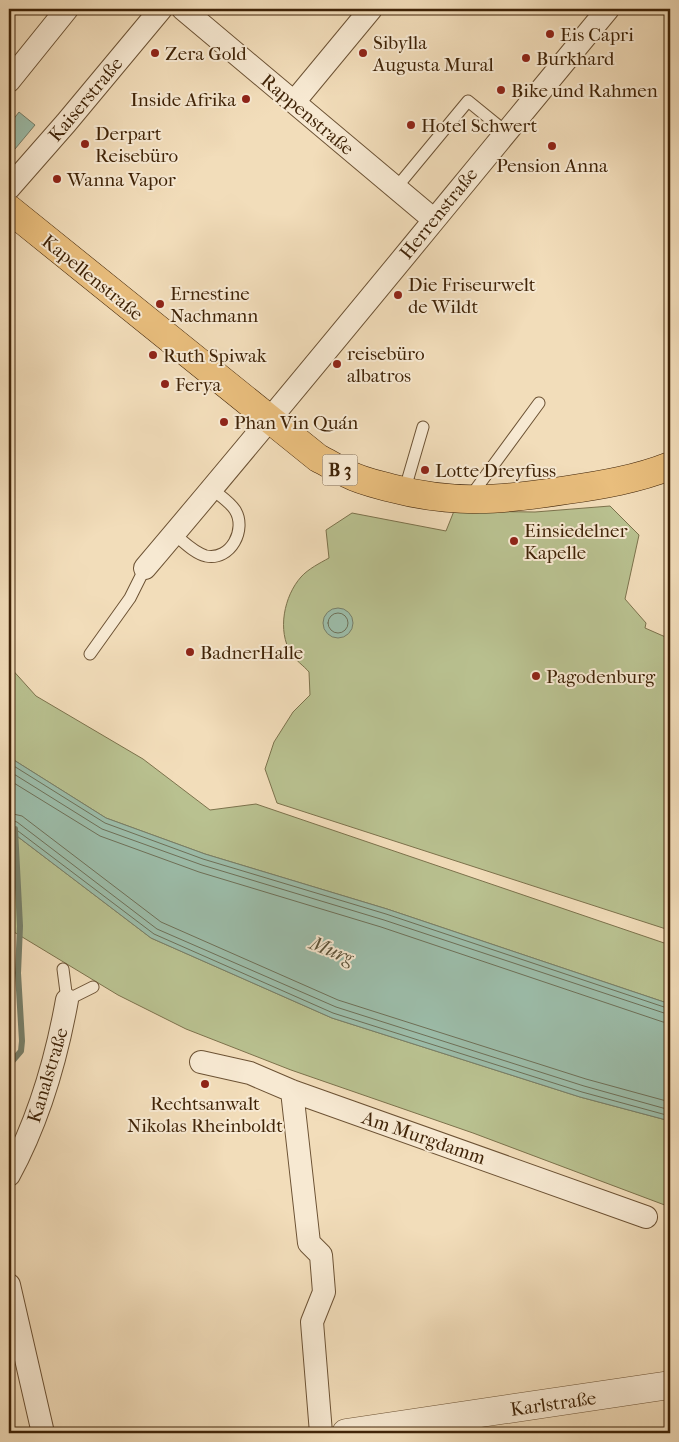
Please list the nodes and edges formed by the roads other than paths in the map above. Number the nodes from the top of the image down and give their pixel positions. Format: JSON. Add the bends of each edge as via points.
{"nodes":[{"id":1,"x":67,"y":9,"type":"edge"},
{"id":2,"x":161,"y":9,"type":"edge"},
{"id":3,"x":183,"y":9,"type":"edge"},
{"id":4,"x":608,"y":9,"type":"edge"},
{"id":5,"x":362,"y":13,"type":"edge"},
{"id":6,"x":9,"y":81,"type":"edge"},
{"id":7,"x":294,"y":102,"type":"junction"},
{"id":8,"x":506,"y":132,"type":"junction"},
{"id":9,"x":9,"y":188,"type":"edge"},
{"id":10,"x":396,"y":188,"type":"junction"},
{"id":11,"x":9,"y":210,"type":"edge"},
{"id":12,"x":433,"y":219,"type":"junction"},
{"id":13,"x":540,"y":402,"type":"dead end"},
{"id":14,"x":270,"y":420,"type":"junction"},
{"id":15,"x":423,"y":427,"type":"dead end"},
{"id":16,"x":670,"y":466,"type":"edge"},
{"id":17,"x":212,"y":489,"type":"junction"},
{"id":18,"x":404,"y":492,"type":"junction"},
{"id":19,"x":467,"y":500,"type":"junction"},
{"id":20,"x":174,"y":534,"type":"junction"},
{"id":21,"x":146,"y":572,"type":"joint"},
{"id":22,"x":90,"y":654,"type":"dead end"},
{"id":23,"x":63,"y":969,"type":"dead end"},
{"id":24,"x":93,"y":987,"type":"dead end"},
{"id":25,"x":67,"y":1000,"type":"junction"},
{"id":26,"x":201,"y":1062,"type":"dead end"},
{"id":27,"x":292,"y":1091,"type":"junction"},
{"id":28,"x":9,"y":1174,"type":"edge"},
{"id":29,"x":646,"y":1217,"type":"dead end"},
{"id":30,"x":9,"y":1285,"type":"edge"},
{"id":31,"x":670,"y":1385,"type":"edge"},
{"id":32,"x":43,"y":1433,"type":"edge"},
{"id":33,"x":321,"y":1433,"type":"edge"},
{"id":34,"x":346,"y":1433,"type":"edge"}],
"edges":[{"from":1,"to":6,"type":"street"},
{"from":2,"to":9,"type":"street","name":"Kaiserstraße"},
{"from":3,"to":7,"type":"street","name":"Rappenstraße"},
{"from":4,"to":8,"type":"street","name":"Herrenstraße"},
{"from":5,"to":7,"type":"street"},
{"from":7,"to":10,"type":"street","name":"Rappenstraße"},
{"from":8,"to":10,"type":"lane","via":[[468,101]]},
{"from":8,"to":12,"type":"street","name":"Herrenstraße"},
{"from":10,"to":12,"type":"street","name":"Rappenstraße"},
{"from":11,"to":14,"type":"main road","name":"Kapellenstraße","number":"B 3"},
{"from":12,"to":14,"type":"street","name":"Herrenstraße"},
{"from":13,"to":19,"type":"lane"},
{"from":14,"to":17,"type":"street"},
{"from":14,"to":18,"type":"main road","name":"Kapellenstraße","number":"B 3","via":[[318,458],[349,475]]},
{"from":15,"to":18,"type":"lane"},
{"from":16,"to":19,"type":"main road","name":"Kapellenstraße","number":"B 3","via":[[590,487],[519,498]]},
{"from":17,"to":20,"type":"street"},
{"from":17,"to":20,"type":"lane","via":[[235,509],[239,520],[236,541],[229,550],[208,557]]},
{"from":18,"to":19,"type":"main road","name":"Kapellenstraße","number":"B 3"},
{"from":20,"to":21,"type":"street"},
{"from":21,"to":22,"type":"lane"},
{"from":23,"to":25,"type":"lane"},
{"from":24,"to":25,"type":"lane"},
{"from":25,"to":28,"type":"street","name":"Kanalstraße","via":[[60,1040],[42,1101],[24,1147]]},
{"from":26,"to":27,"type":"street","name":"Am Murgdamm","via":[[250,1073]]},
{"from":27,"to":29,"type":"street","name":"Am Murgdamm"},
{"from":27,"to":33,"type":"street","via":[[309,1243],[321,1255],[324,1292],[312,1322]]},
{"from":30,"to":32,"type":"street"},
{"from":31,"to":34,"type":"street","name":"Karlstraße"}]}
